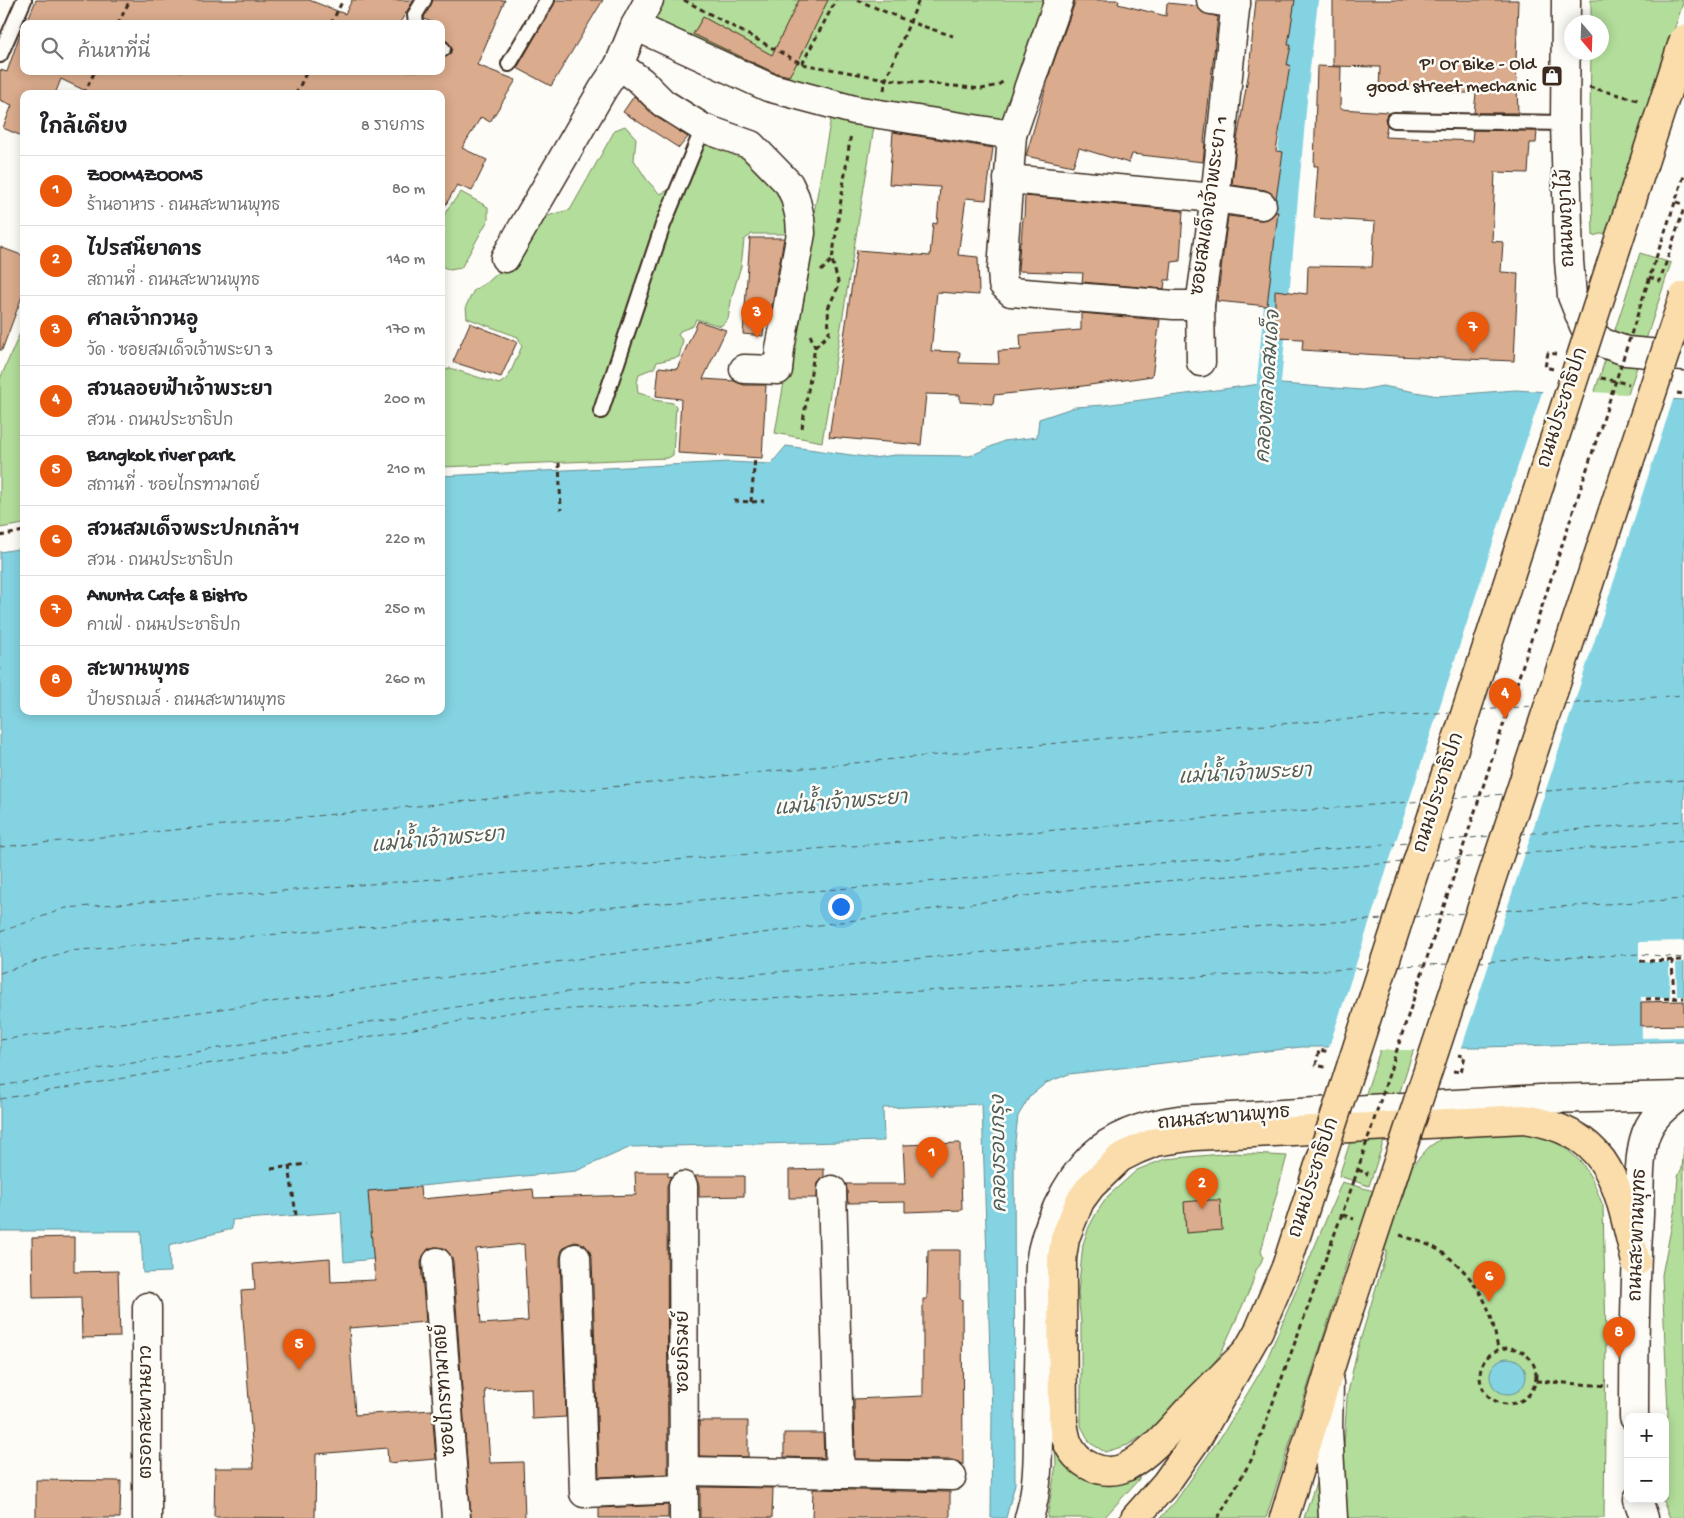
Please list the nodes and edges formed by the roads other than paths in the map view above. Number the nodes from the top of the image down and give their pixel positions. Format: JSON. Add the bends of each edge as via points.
{"nodes":[{"id":1,"x":24,"y":0,"type":"edge"},
{"id":2,"x":424,"y":0,"type":"edge"},
{"id":3,"x":547,"y":0,"type":"edge"},
{"id":4,"x":649,"y":0,"type":"edge"},
{"id":5,"x":1059,"y":0,"type":"edge"},
{"id":6,"x":1566,"y":0,"type":"edge"},
{"id":7,"x":1228,"y":1,"type":"edge"},
{"id":8,"x":416,"y":20,"type":"edge"},
{"id":9,"x":636,"y":26,"type":"junction"},
{"id":10,"x":1684,"y":39,"type":"edge"},
{"id":11,"x":0,"y":55,"type":"edge"},
{"id":12,"x":509,"y":64,"type":"dead end"},
{"id":13,"x":619,"y":66,"type":"junction"},
{"id":14,"x":1394,"y":120,"type":"dead end"},
{"id":15,"x":1565,"y":123,"type":"junction"},
{"id":16,"x":703,"y":128,"type":"junction"},
{"id":17,"x":1012,"y":135,"type":"junction"},
{"id":18,"x":1008,"y":180,"type":"junction"},
{"id":19,"x":1215,"y":198,"type":"junction"},
{"id":20,"x":1262,"y":206,"type":"dead end"},
{"id":21,"x":505,"y":258,"type":"dead end"},
{"id":22,"x":1684,"y":296,"type":"edge"},
{"id":23,"x":1200,"y":305,"type":"junction"},
{"id":24,"x":1684,"y":356,"type":"edge"},
{"id":25,"x":1201,"y":362,"type":"dead end"},
{"id":26,"x":744,"y":369,"type":"dead end"},
{"id":27,"x":601,"y":411,"type":"dead end"},
{"id":28,"x":1681,"y":1096,"type":"edge"},
{"id":29,"x":683,"y":1186,"type":"dead end"},
{"id":30,"x":832,"y":1190,"type":"dead end"},
{"id":31,"x":576,"y":1258,"type":"dead end"},
{"id":32,"x":437,"y":1262,"type":"dead end"},
{"id":33,"x":1636,"y":1262,"type":"junction"},
{"id":34,"x":148,"y":1307,"type":"dead end"},
{"id":35,"x":1245,"y":1353,"type":"junction"},
{"id":36,"x":1333,"y":1359,"type":"junction"},
{"id":37,"x":1634,"y":1413,"type":"edge"},
{"id":38,"x":840,"y":1474,"type":"junction"},
{"id":39,"x":952,"y":1476,"type":"dead end"},
{"id":40,"x":684,"y":1480,"type":"junction"},
{"id":41,"x":1635,"y":1503,"type":"edge"},
{"id":42,"x":1638,"y":1503,"type":"edge"},
{"id":43,"x":147,"y":1518,"type":"edge"},
{"id":44,"x":456,"y":1518,"type":"edge"},
{"id":45,"x":684,"y":1518,"type":"edge"},
{"id":46,"x":1029,"y":1518,"type":"edge"},
{"id":47,"x":1135,"y":1518,"type":"edge"},
{"id":48,"x":1284,"y":1518,"type":"edge"},
{"id":49,"x":1333,"y":1518,"type":"edge"},
{"id":50,"x":1632,"y":1518,"type":"edge"},
{"id":51,"x":1644,"y":1518,"type":"edge"}],
"edges":[{"from":1,"to":11,"type":"lane"},
{"from":2,"to":8,"type":"lane"},
{"from":3,"to":12,"type":"lane"},
{"from":4,"to":9,"type":"street"},
{"from":5,"to":17,"type":"street"},
{"from":6,"to":15,"type":"street","name":"ถนนพญาไม้"},
{"from":7,"to":19,"type":"street","name":"ซอยสมเด็จเจ้าพระยา 1"},
{"from":9,"to":13,"type":"street"},
{"from":9,"to":17,"type":"street","via":[[768,87],[867,112]]},
{"from":10,"to":35,"type":"main road","name":"ถนนประชาธิปก","bridge":true,"via":[[1286,1268],[1260,1330]]},
{"from":13,"to":16,"type":"street","via":[[641,81],[663,103]]},
{"from":13,"to":21,"type":"street"},
{"from":14,"to":15,"type":"lane"},
{"from":15,"to":24,"type":"street","name":"ถนนพญาไม้","via":[[1572,296],[1584,326],[1603,343],[1626,351]]},
{"from":16,"to":26,"type":"street","via":[[751,145],[789,184],[796,196],[800,218],[801,233],[778,370]]},
{"from":16,"to":27,"type":"lane","via":[[663,225]]},
{"from":17,"to":18,"type":"street"},
{"from":18,"to":19,"type":"street"},
{"from":18,"to":23,"type":"street","name":"ซอยสมเด็จเจ้าพระยา 1","via":[[1002,269],[1003,284],[1011,292]]},
{"from":19,"to":20,"type":"street"},
{"from":19,"to":23,"type":"street","name":"ซอยสมเด็จเจ้าพระยา 1"},
{"from":22,"to":36,"type":"main road","bridge":true},
{"from":23,"to":25,"type":"street"},
{"from":28,"to":33,"type":"street","name":"ถนนสะพานพุทธ","via":[[1661,1110],[1644,1139]]},
{"from":28,"to":46,"type":"street","name":"ถนนสะพานพุทธ","via":[[1522,1100],[1178,1120],[1155,1124],[1109,1144],[1093,1156],[1068,1189],[1050,1227],[1040,1264],[1038,1464]]},
{"from":29,"to":40,"type":"street","name":"ซอยภิรมย์"},
{"from":30,"to":38,"type":"street"},
{"from":31,"to":40,"type":"street","via":[[584,1493]]},
{"from":32,"to":44,"type":"street","name":"ซอยไกรฑามาตย์"},
{"from":33,"to":35,"type":"main road","via":[[1614,1180],[1603,1160],[1578,1136],[1543,1122],[1524,1119],[1195,1136],[1156,1142],[1120,1158],[1080,1201],[1062,1258],[1063,1422],[1067,1442],[1076,1456],[1095,1469],[1114,1471],[1124,1468],[1158,1441]]},
{"from":33,"to":37,"type":"street","name":"ถนนสะพานพุทธ"},
{"from":34,"to":43,"type":"street","name":"ตรอกสะพานยาว"},
{"from":35,"to":47,"type":"main road","name":"ถนนประชาธิปก","via":[[1197,1439],[1166,1483]]},
{"from":36,"to":48,"type":"main road"},
{"from":36,"to":49,"type":"street","via":[[1328,1431]]},
{"from":38,"to":39,"type":"street"},
{"from":38,"to":40,"type":"street"},
{"from":40,"to":45,"type":"street","name":"ซอยภิรมย์"},
{"from":41,"to":50,"type":"street"},
{"from":42,"to":51,"type":"street"}]}
